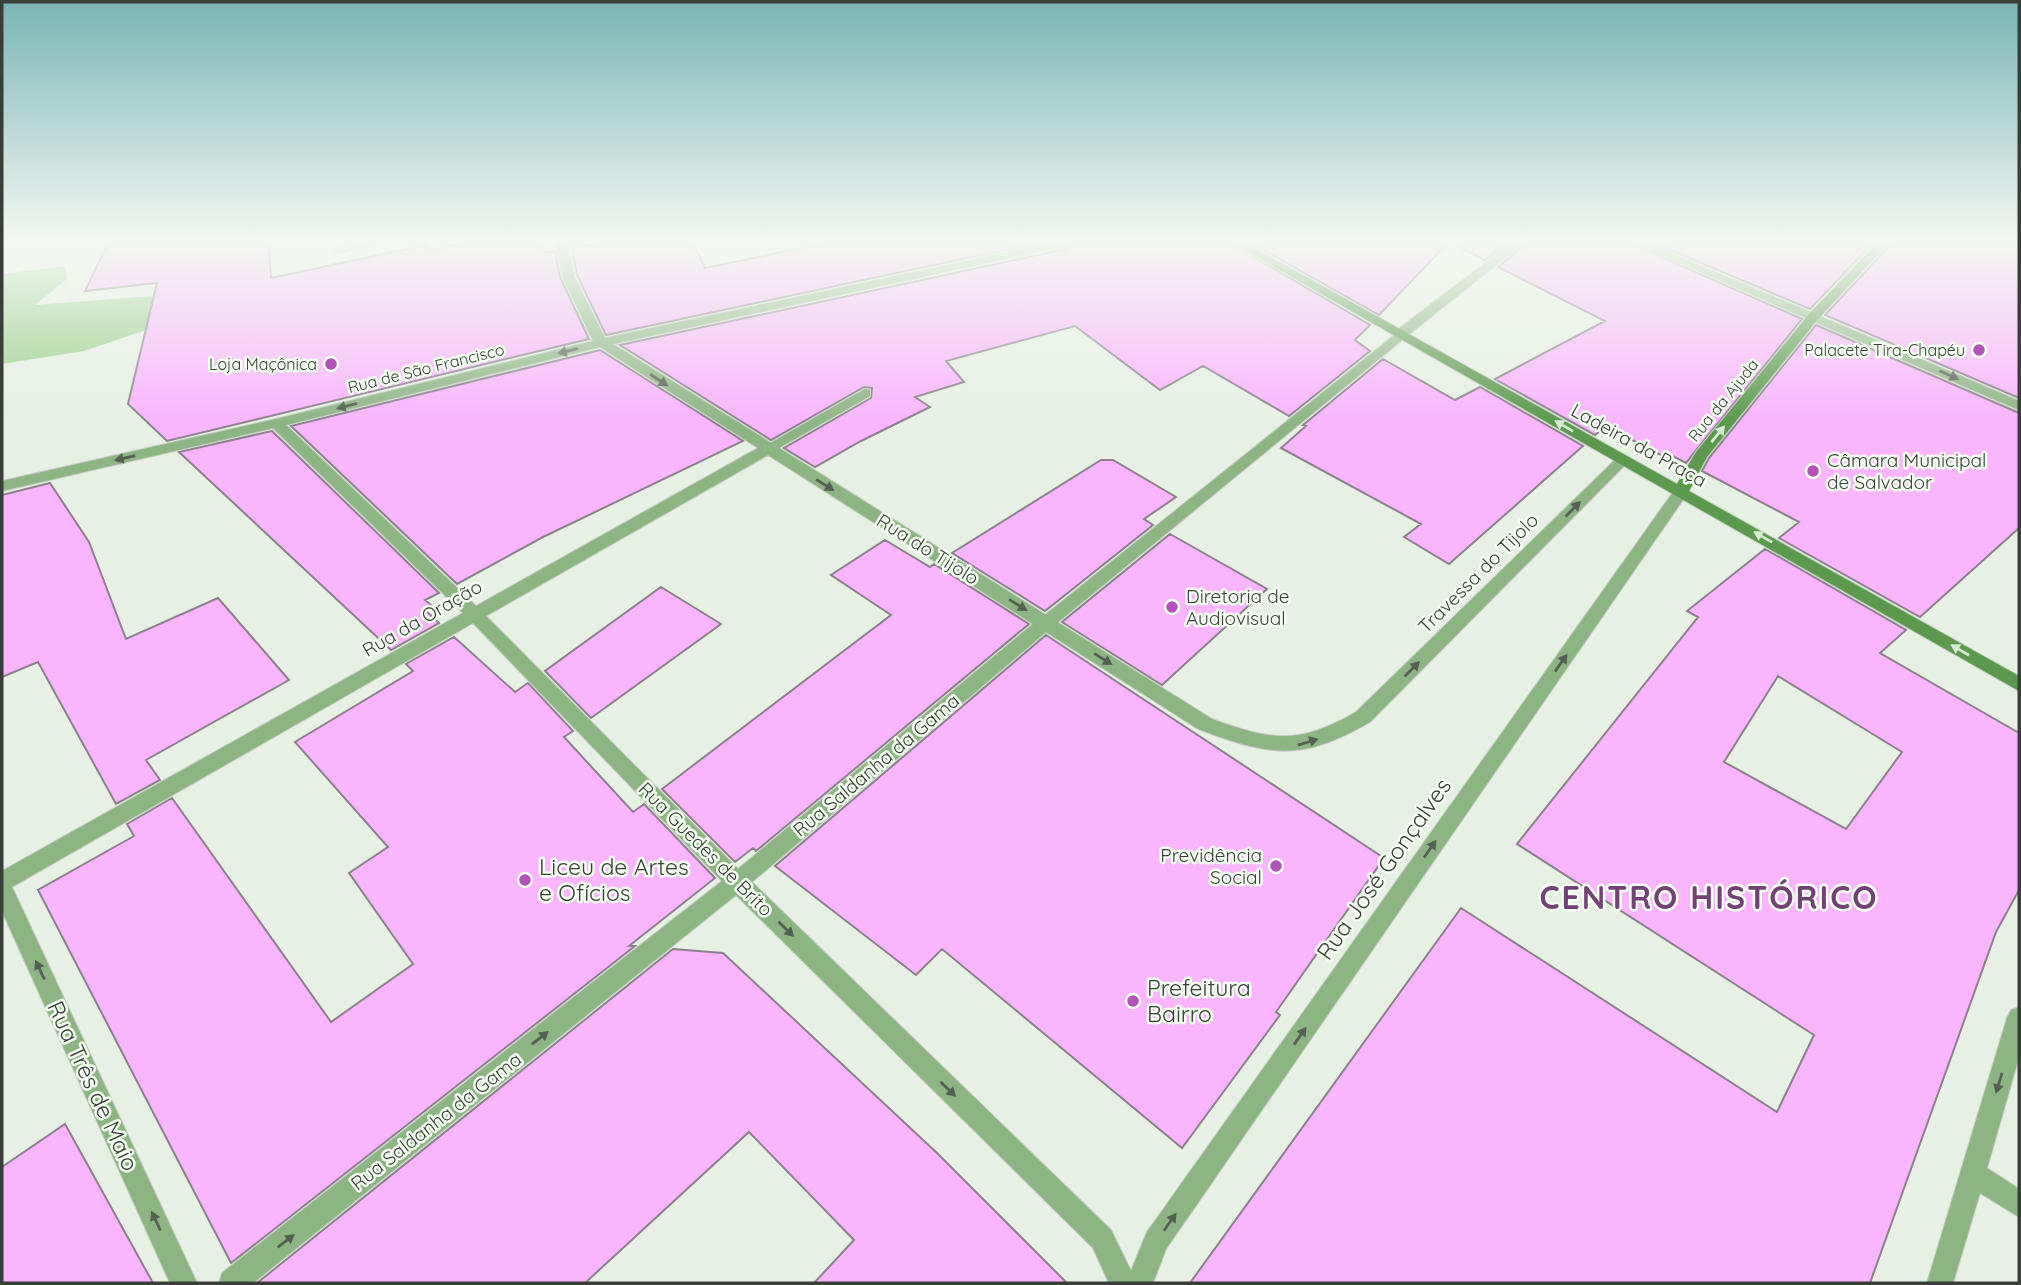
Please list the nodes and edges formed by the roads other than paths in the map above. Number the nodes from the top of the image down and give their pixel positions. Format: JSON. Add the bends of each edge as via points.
{"nodes":[{"id":1,"x":580,"y":303,"type":"edge"},
{"id":2,"x":787,"y":303,"type":"edge"},
{"id":3,"x":1347,"y":303,"type":"edge"},
{"id":4,"x":1441,"y":303,"type":"edge"},
{"id":5,"x":1783,"y":303,"type":"edge"},
{"id":6,"x":1826,"y":303,"type":"edge"},
{"id":7,"x":1814,"y":316,"type":"junction"},
{"id":8,"x":1402,"y":333,"type":"junction"},
{"id":9,"x":602,"y":343,"type":"junction"},
{"id":10,"x":865,"y":393,"type":"dead end"},
{"id":11,"x":2019,"y":406,"type":"edge"},
{"id":12,"x":276,"y":423,"type":"junction"},
{"id":13,"x":767,"y":449,"type":"junction"},
{"id":14,"x":1623,"y":460,"type":"junction"},
{"id":15,"x":2,"y":486,"type":"edge"},
{"id":16,"x":1681,"y":491,"type":"junction"},
{"id":17,"x":473,"y":613,"type":"junction"},
{"id":18,"x":1046,"y":623,"type":"junction"},
{"id":19,"x":2019,"y":684,"type":"edge"},
{"id":20,"x":1363,"y":717,"type":"joint"},
{"id":21,"x":2,"y":882,"type":"edge"},
{"id":22,"x":737,"y":882,"type":"junction"},
{"id":23,"x":2,"y":888,"type":"edge"},
{"id":24,"x":2019,"y":1018,"type":"edge"},
{"id":25,"x":1971,"y":1172,"type":"junction"},
{"id":26,"x":2019,"y":1203,"type":"edge"},
{"id":27,"x":184,"y":1283,"type":"edge"},
{"id":28,"x":232,"y":1283,"type":"edge"},
{"id":29,"x":1123,"y":1283,"type":"edge"},
{"id":30,"x":1140,"y":1283,"type":"edge"},
{"id":31,"x":1940,"y":1283,"type":"edge"}],
"edges":[{"from":1,"to":9,"type":"street","name":"Rua do Tijolo"},
{"from":2,"to":9,"type":"street","name":"Rua de São Francisco"},
{"from":3,"to":8,"type":"main road","name":"Ladeira da Praça"},
{"from":4,"to":8,"type":"street","name":"Rua Saldanha da Gama"},
{"from":5,"to":7,"type":"street"},
{"from":6,"to":7,"type":"main road","name":"Rua da Ajuda"},
{"from":7,"to":11,"type":"street","one_way":true},
{"from":16,"to":7,"type":"main road","name":"Rua da Ajuda","one_way":true,"via":[[1700,455]]},
{"from":14,"to":8,"type":"main road","name":"Ladeira da Praça","one_way":true},
{"from":8,"to":18,"type":"street","name":"Rua Saldanha da Gama"},
{"from":9,"to":12,"type":"street","name":"Rua de São Francisco","one_way":true},
{"from":9,"to":13,"type":"street","name":"Rua do Tijolo","one_way":true},
{"from":10,"to":13,"type":"street","name":"Rua da Oração"},
{"from":12,"to":15,"type":"street","name":"Rua de São Francisco","one_way":true},
{"from":12,"to":17,"type":"street","name":"Rua Guedes de Brito"},
{"from":13,"to":17,"type":"street","name":"Rua da Oração"},
{"from":13,"to":18,"type":"street","name":"Rua do Tijolo","one_way":true},
{"from":14,"to":16,"type":"main road","name":"Ladeira da Praça"},
{"from":20,"to":14,"type":"street","name":"Travessa do Tijolo","one_way":true},
{"from":19,"to":16,"type":"main road","name":"Ladeira da Praça","one_way":true},
{"from":30,"to":16,"type":"street","name":"Rua José Gonçalves","one_way":true,"via":[[1156,1241]]},
{"from":17,"to":21,"type":"street","name":"Rua da Oração"},
{"from":17,"to":22,"type":"street","name":"Rua Guedes de Brito"},
{"from":18,"to":20,"type":"street","name":"Rua do Tijolo","one_way":true,"via":[[1205,724],[1249,741],[1295,746],[1338,733]]},
{"from":18,"to":22,"type":"street","name":"Rua Saldanha da Gama"},
{"from":28,"to":22,"type":"street","name":"Rua Saldanha da Gama","one_way":true},
{"from":22,"to":29,"type":"street","name":"Rua Guedes de Brito","one_way":true,"via":[[1102,1239]]},
{"from":27,"to":23,"type":"street","name":"Rua Três de Maio","one_way":true},
{"from":24,"to":25,"type":"street","one_way":true},
{"from":25,"to":26,"type":"street"},
{"from":25,"to":31,"type":"street"}]}
